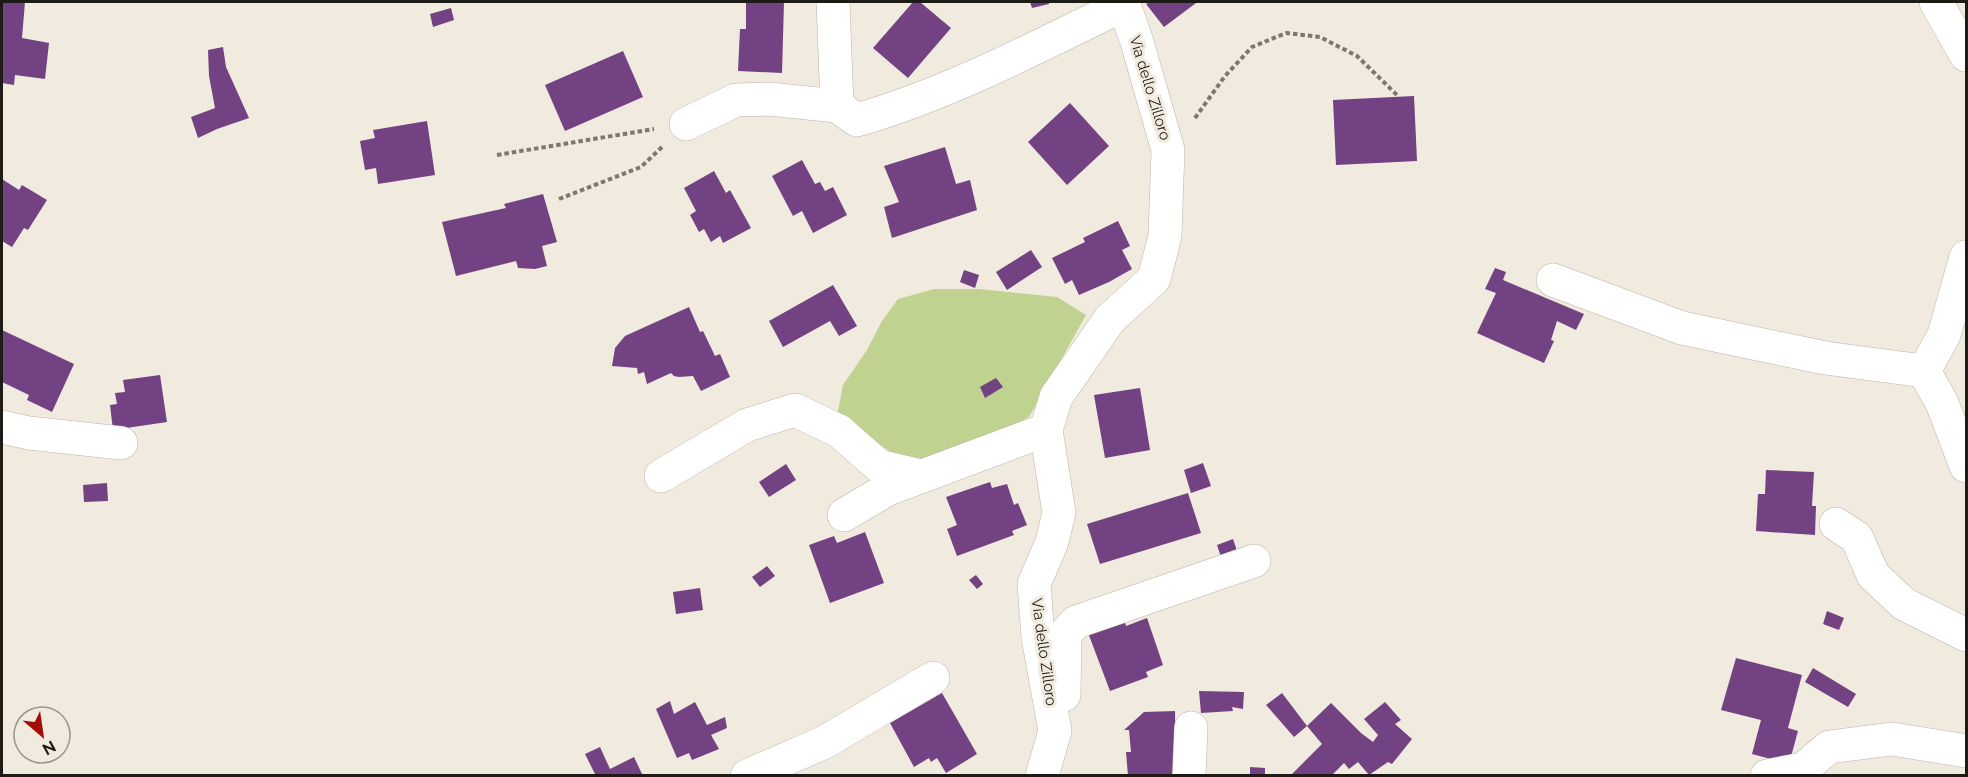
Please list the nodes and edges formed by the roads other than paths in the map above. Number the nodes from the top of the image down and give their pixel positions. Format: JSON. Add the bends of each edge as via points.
{"nodes":[{"id":1,"x":833,"y":2,"type":"edge"},
{"id":2,"x":1936,"y":2,"type":"edge"},
{"id":3,"x":1123,"y":3,"type":"edge"},
{"id":4,"x":1966,"y":55,"type":"edge"},
{"id":5,"x":837,"y":106,"type":"junction"},
{"id":6,"x":686,"y":124,"type":"road end"},
{"id":7,"x":1966,"y":257,"type":"edge"},
{"id":8,"x":1552,"y":280,"type":"dead end"},
{"id":9,"x":1924,"y":371,"type":"junction"},
{"id":10,"x":2,"y":427,"type":"edge"},
{"id":11,"x":1046,"y":430,"type":"junction"},
{"id":12,"x":121,"y":442,"type":"dead end"},
{"id":13,"x":1966,"y":466,"type":"edge"},
{"id":14,"x":661,"y":476,"type":"dead end"},
{"id":15,"x":921,"y":476,"type":"junction"},
{"id":16,"x":844,"y":515,"type":"dead end"},
{"id":17,"x":1836,"y":524,"type":"dead end"},
{"id":18,"x":1254,"y":561,"type":"dead end"},
{"id":19,"x":1966,"y":635,"type":"edge"},
{"id":20,"x":933,"y":678,"type":"dead end"},
{"id":21,"x":1191,"y":728,"type":"dead end"},
{"id":22,"x":1055,"y":731,"type":"junction"},
{"id":23,"x":1966,"y":751,"type":"edge"},
{"id":24,"x":747,"y":776,"type":"edge"},
{"id":25,"x":1042,"y":776,"type":"edge"},
{"id":26,"x":1189,"y":776,"type":"edge"},
{"id":27,"x":1767,"y":776,"type":"edge"}],
"edges":[{"from":1,"to":5,"type":"street"},
{"from":2,"to":4,"type":"street"},
{"from":3,"to":5,"type":"street","via":[[1020,56],[892,110],[857,120]]},
{"from":3,"to":11,"type":"street","name":"Via dello Zilloro","via":[[1168,150],[1165,236],[1154,279],[1110,319],[1056,397]]},
{"from":5,"to":6,"type":"street","via":[[736,100]]},
{"from":7,"to":9,"type":"street","via":[[1944,335]]},
{"from":8,"to":9,"type":"street","via":[[1682,328],[1826,358]]},
{"from":9,"to":13,"type":"street","via":[[1942,403]]},
{"from":10,"to":12,"type":"street"},
{"from":11,"to":15,"type":"street"},
{"from":11,"to":22,"type":"street","name":"Via dello Zilloro","via":[[1059,513],[1052,542],[1034,584],[1038,637]]},
{"from":14,"to":15,"type":"street","via":[[747,425],[795,410],[839,431],[879,466]]},
{"from":15,"to":16,"type":"street","via":[[888,489]]},
{"from":17,"to":19,"type":"street","via":[[1857,538],[1873,575],[1904,603]]},
{"from":18,"to":22,"type":"street","via":[[1076,622],[1065,634],[1063,714]]},
{"from":20,"to":24,"type":"street","via":[[825,742]]},
{"from":21,"to":26,"type":"street"},
{"from":22,"to":25,"type":"street","name":"Via dello Zilloro"},
{"from":23,"to":27,"type":"street","via":[[1892,739],[1829,747],[1803,769]]}]}
